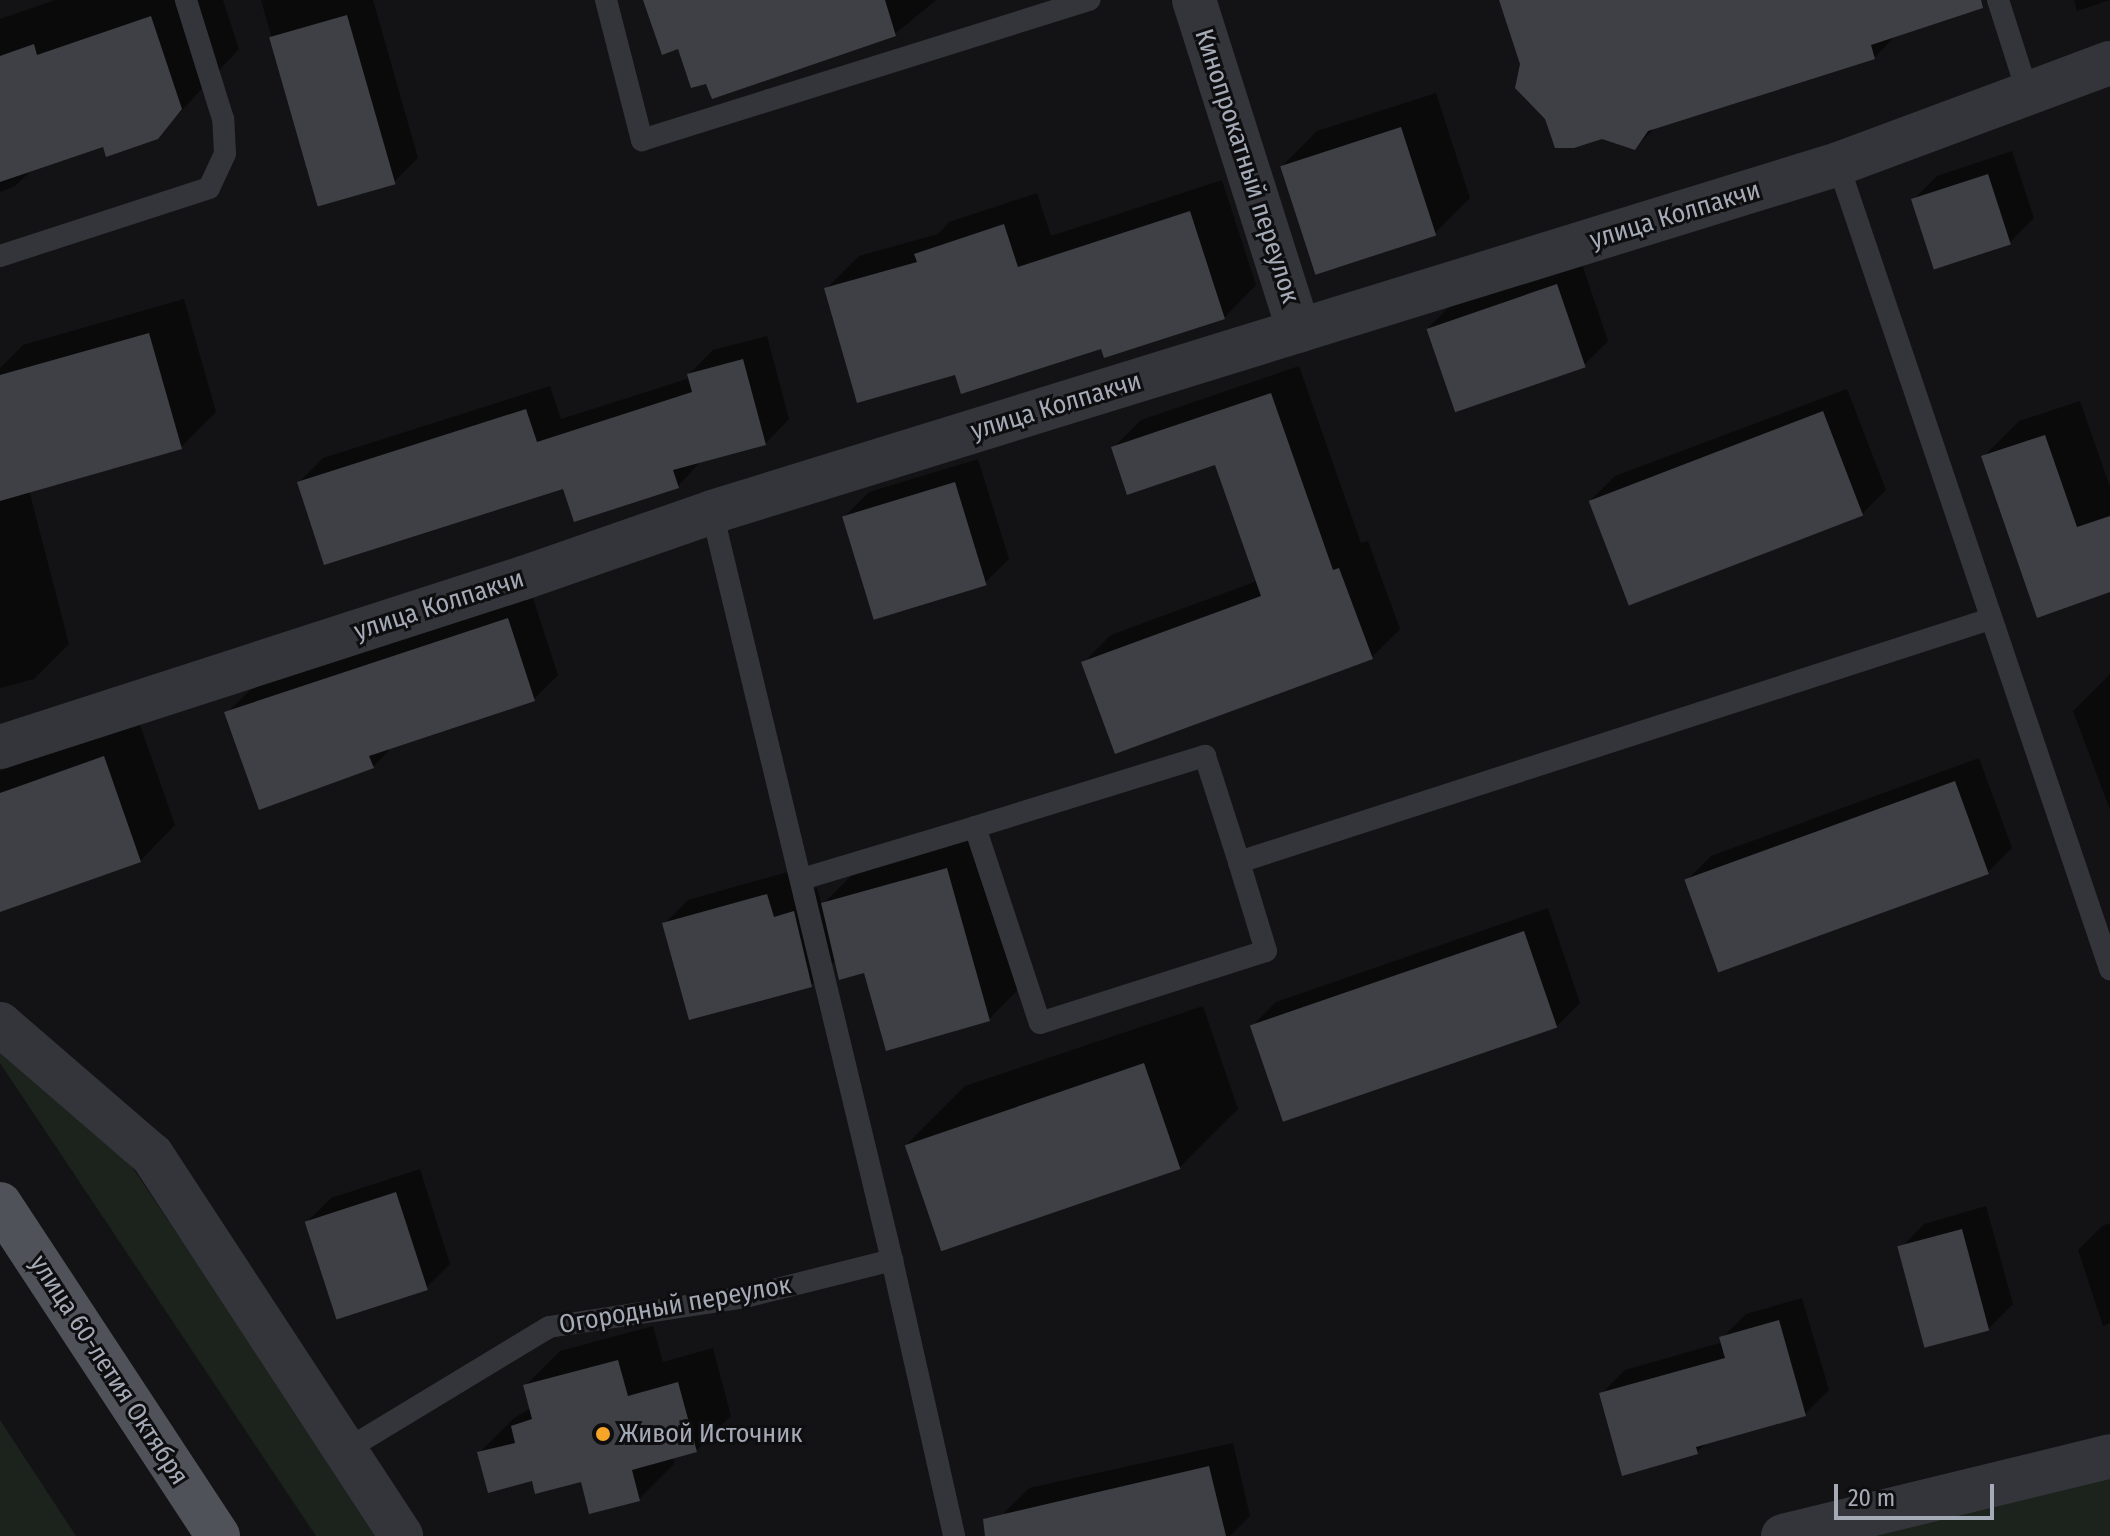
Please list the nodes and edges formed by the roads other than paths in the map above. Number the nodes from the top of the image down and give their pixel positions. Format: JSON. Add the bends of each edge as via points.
{"nodes":[{"id":1,"x":186,"y":0,"type":"edge"},
{"id":2,"x":606,"y":0,"type":"edge"},
{"id":3,"x":1090,"y":0,"type":"edge"},
{"id":4,"x":1194,"y":0,"type":"edge"},
{"id":5,"x":1998,"y":0,"type":"edge"},
{"id":6,"x":2110,"y":63,"type":"edge"},
{"id":7,"x":2028,"y":94,"type":"junction"},
{"id":8,"x":1838,"y":164,"type":"junction"},
{"id":9,"x":0,"y":256,"type":"edge"},
{"id":10,"x":1299,"y":331,"type":"junction"},
{"id":11,"x":712,"y":512,"type":"junction"},
{"id":12,"x":1990,"y":619,"type":"junction"},
{"id":13,"x":0,"y":747,"type":"edge"},
{"id":14,"x":975,"y":827,"type":"junction"},
{"id":15,"x":1239,"y":862,"type":"junction"},
{"id":16,"x":802,"y":879,"type":"junction"},
{"id":17,"x":2110,"y":969,"type":"edge"},
{"id":18,"x":0,"y":1024,"type":"edge"},
{"id":19,"x":0,"y":1204,"type":"edge"},
{"id":20,"x":892,"y":1260,"type":"junction"},
{"id":21,"x":346,"y":1450,"type":"junction"},
{"id":22,"x":2110,"y":1456,"type":"edge"},
{"id":23,"x":218,"y":1536,"type":"edge"},
{"id":24,"x":401,"y":1536,"type":"edge"},
{"id":25,"x":954,"y":1536,"type":"edge"},
{"id":26,"x":1783,"y":1536,"type":"edge"}],
"edges":[{"from":1,"to":9,"type":"lane","via":[[223,119],[225,153],[209,188]]},
{"from":2,"to":3,"type":"lane","via":[[642,140]]},
{"from":4,"to":10,"type":"street","name":"Кинопрокатный переулок"},
{"from":5,"to":7,"type":"lane"},
{"from":6,"to":7,"type":"street","name":"улица Колпакчи"},
{"from":7,"to":8,"type":"street","name":"улица Колпакчи"},
{"from":8,"to":10,"type":"street","name":"улица Колпакчи"},
{"from":8,"to":12,"type":"lane"},
{"from":10,"to":11,"type":"street","name":"улица Колпакчи"},
{"from":11,"to":13,"type":"street","name":"улица Колпакчи"},
{"from":11,"to":16,"type":"lane"},
{"from":12,"to":15,"type":"lane"},
{"from":12,"to":17,"type":"lane"},
{"from":14,"to":15,"type":"lane","via":[[1205,756]]},
{"from":14,"to":15,"type":"lane","via":[[1040,1023],[1266,951]]},
{"from":14,"to":16,"type":"lane"},
{"from":16,"to":20,"type":"lane"},
{"from":18,"to":21,"type":"street","via":[[152,1155]]},
{"from":19,"to":23,"type":"main road","name":"улица 60-летия Октября"},
{"from":20,"to":21,"type":"lane","name":"Огородный переулок","via":[[745,1297],[549,1327]]},
{"from":20,"to":25,"type":"lane"},
{"from":21,"to":24,"type":"street"},
{"from":22,"to":26,"type":"street"}]}
